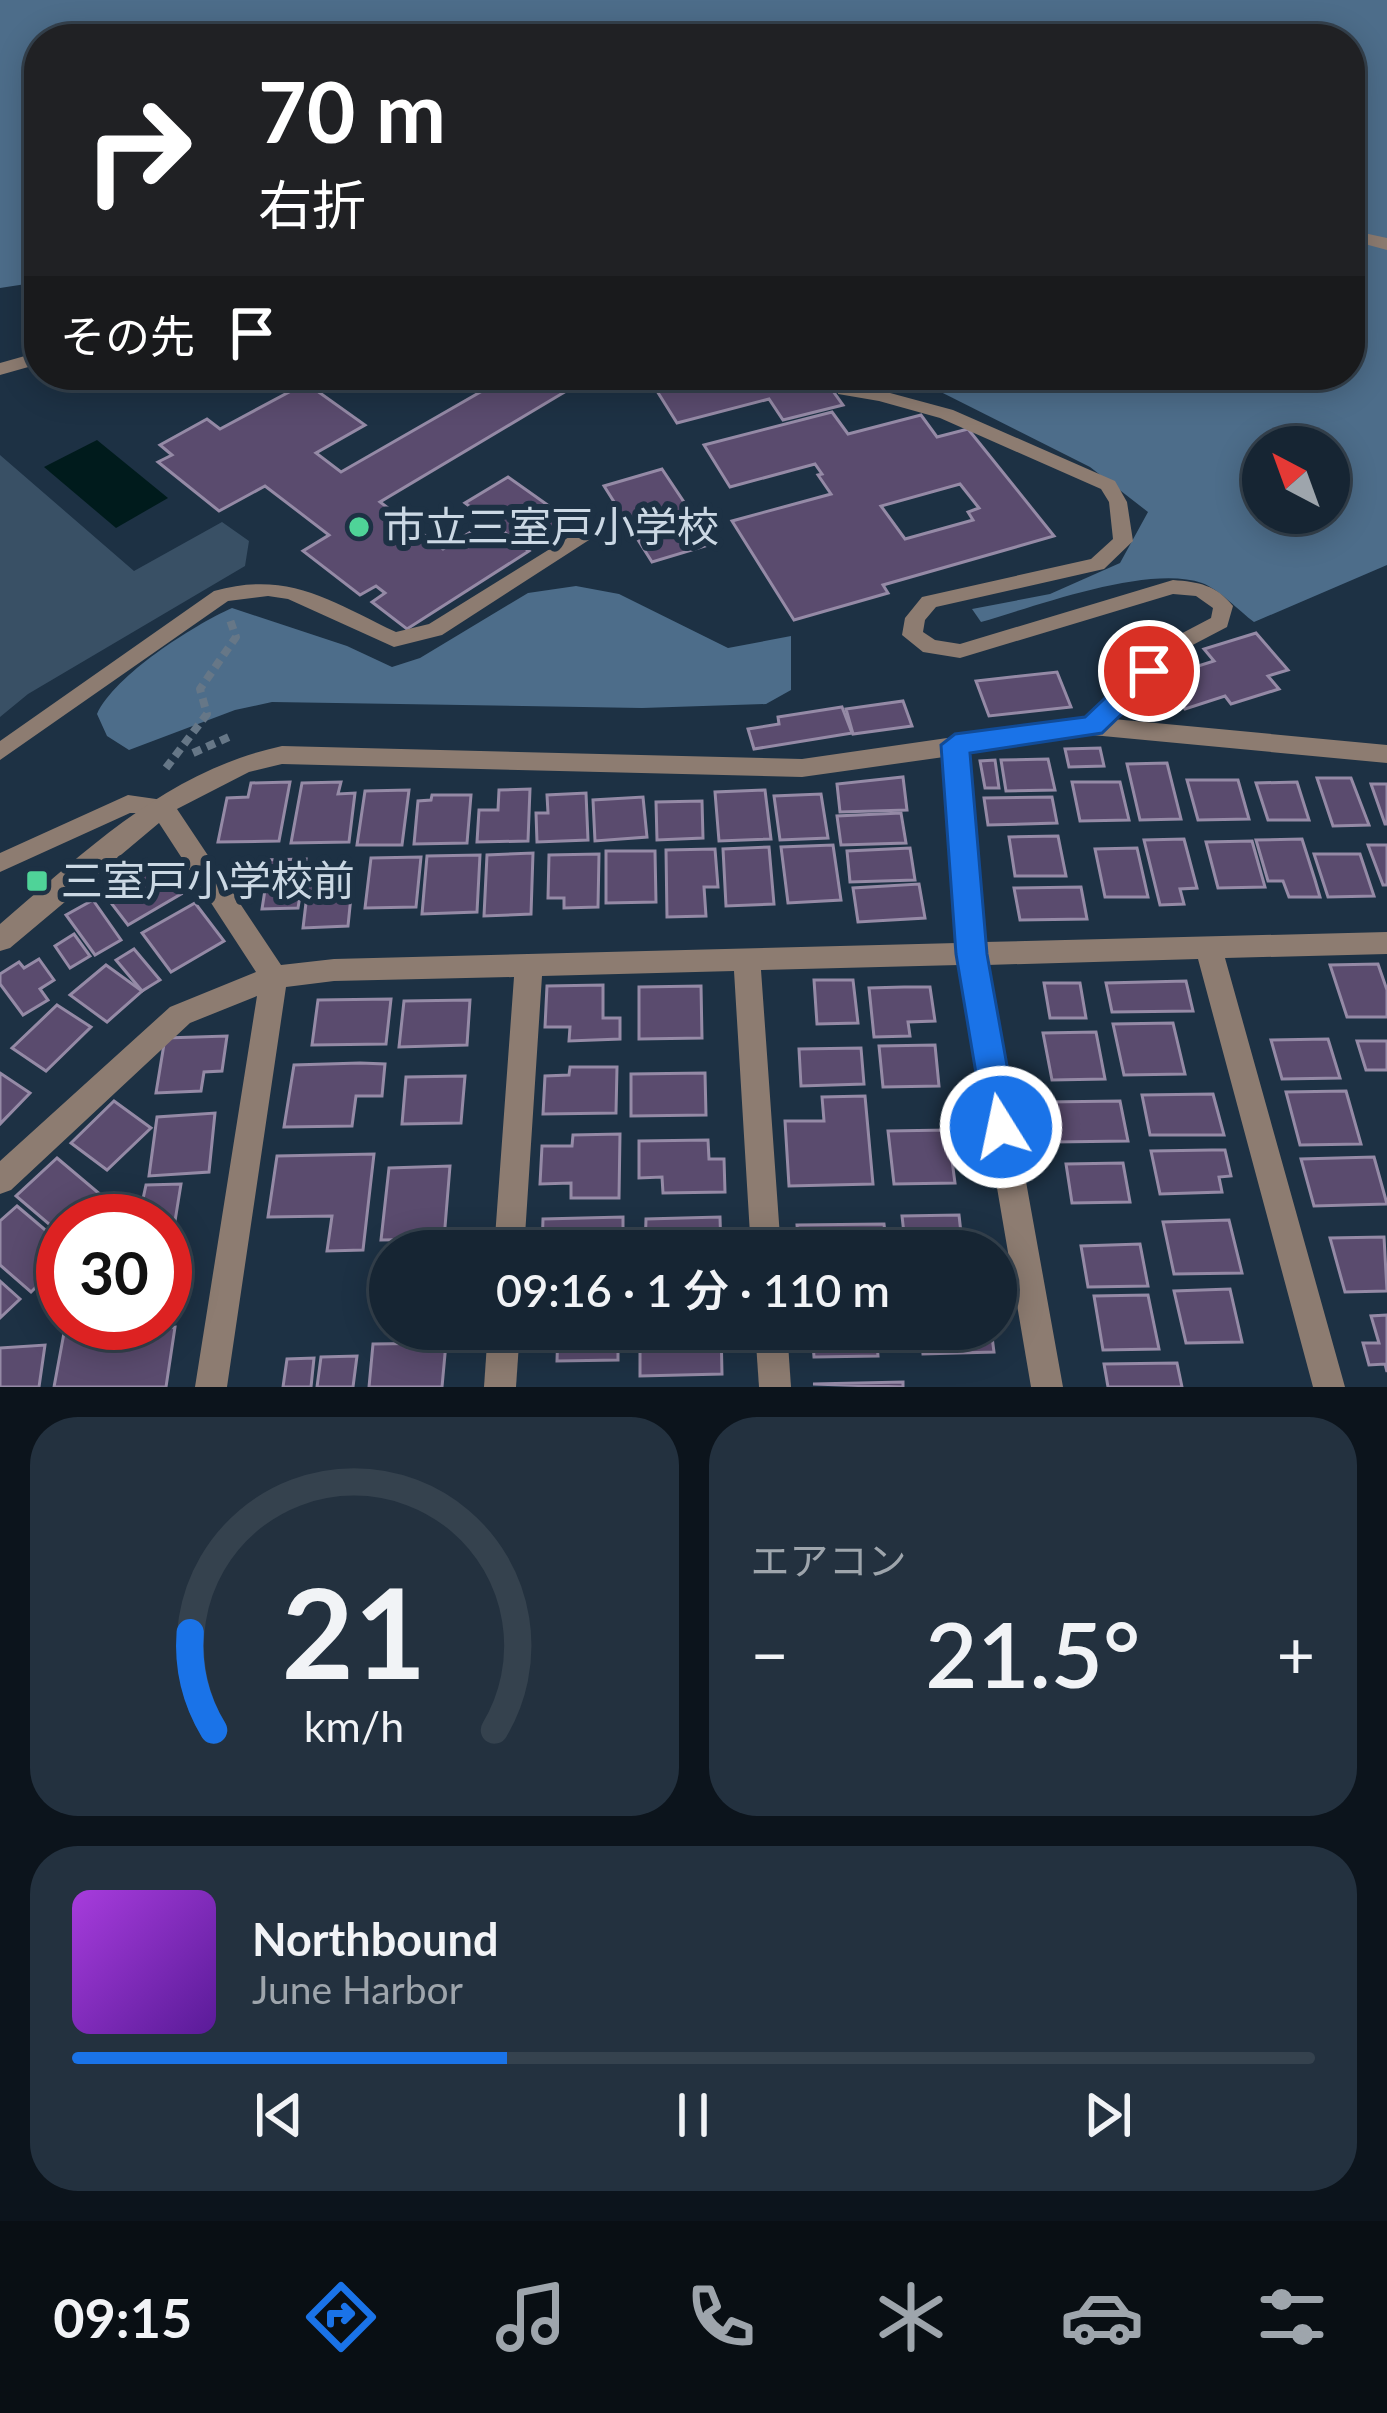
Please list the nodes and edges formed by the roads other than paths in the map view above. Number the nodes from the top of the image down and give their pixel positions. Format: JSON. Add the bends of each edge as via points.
{"nodes":[{"id":1,"x":844,"y":390,"type":"dead end"},
{"id":2,"x":582,"y":535,"type":"dead end"},
{"id":3,"x":1092,"y":726,"type":"junction"},
{"id":4,"x":955,"y":745,"type":"junction"},
{"id":5,"x":0,"y":752,"type":"edge"},
{"id":6,"x":1387,"y":754,"type":"edge"},
{"id":7,"x":162,"y":807,"type":"junction"},
{"id":8,"x":0,"y":863,"type":"edge"},
{"id":9,"x":0,"y":940,"type":"edge"},
{"id":10,"x":1387,"y":943,"type":"edge"},
{"id":11,"x":1208,"y":947,"type":"junction"},
{"id":12,"x":971,"y":954,"type":"junction"},
{"id":13,"x":747,"y":959,"type":"junction"},
{"id":14,"x":529,"y":965,"type":"junction"},
{"id":15,"x":274,"y":976,"type":"junction"},
{"id":16,"x":0,"y":1180,"type":"edge"},
{"id":17,"x":510,"y":1230,"type":"edge"},
{"id":18,"x":765,"y":1230,"type":"edge"},
{"id":19,"x":503,"y":1350,"type":"edge"},
{"id":20,"x":772,"y":1350,"type":"edge"},
{"id":21,"x":212,"y":1387,"type":"edge"},
{"id":22,"x":500,"y":1387,"type":"edge"},
{"id":23,"x":775,"y":1387,"type":"edge"},
{"id":24,"x":1046,"y":1387,"type":"edge"},
{"id":25,"x":1329,"y":1387,"type":"edge"}],
"edges":[{"from":1,"to":3,"type":"lane","via":[[949,413],[1108,485],[1118,502],[1123,541],[1097,565],[929,602],[912,635],[930,647],[959,651],[1173,587],[1201,589],[1223,606],[1220,622],[1178,644]]},
{"from":2,"to":5,"type":"lane","via":[[412,638],[394,640],[272,586],[221,596]]},
{"from":3,"to":4,"type":"street"},
{"from":3,"to":6,"type":"street"},
{"from":4,"to":7,"type":"street","via":[[802,768],[282,755],[251,758]]},
{"from":4,"to":12,"type":"street"},
{"from":7,"to":8,"type":"lane","via":[[128,804]]},
{"from":7,"to":9,"type":"street"},
{"from":7,"to":15,"type":"street"},
{"from":10,"to":11,"type":"street"},
{"from":11,"to":12,"type":"street"},
{"from":11,"to":25,"type":"street"},
{"from":12,"to":13,"type":"street"},
{"from":12,"to":24,"type":"street"},
{"from":13,"to":14,"type":"street"},
{"from":13,"to":18,"type":"street"},
{"from":14,"to":15,"type":"street"},
{"from":14,"to":17,"type":"street"},
{"from":15,"to":16,"type":"street","via":[[180,1015]]},
{"from":15,"to":21,"type":"street"},
{"from":19,"to":22,"type":"street"},
{"from":20,"to":23,"type":"street"}]}
